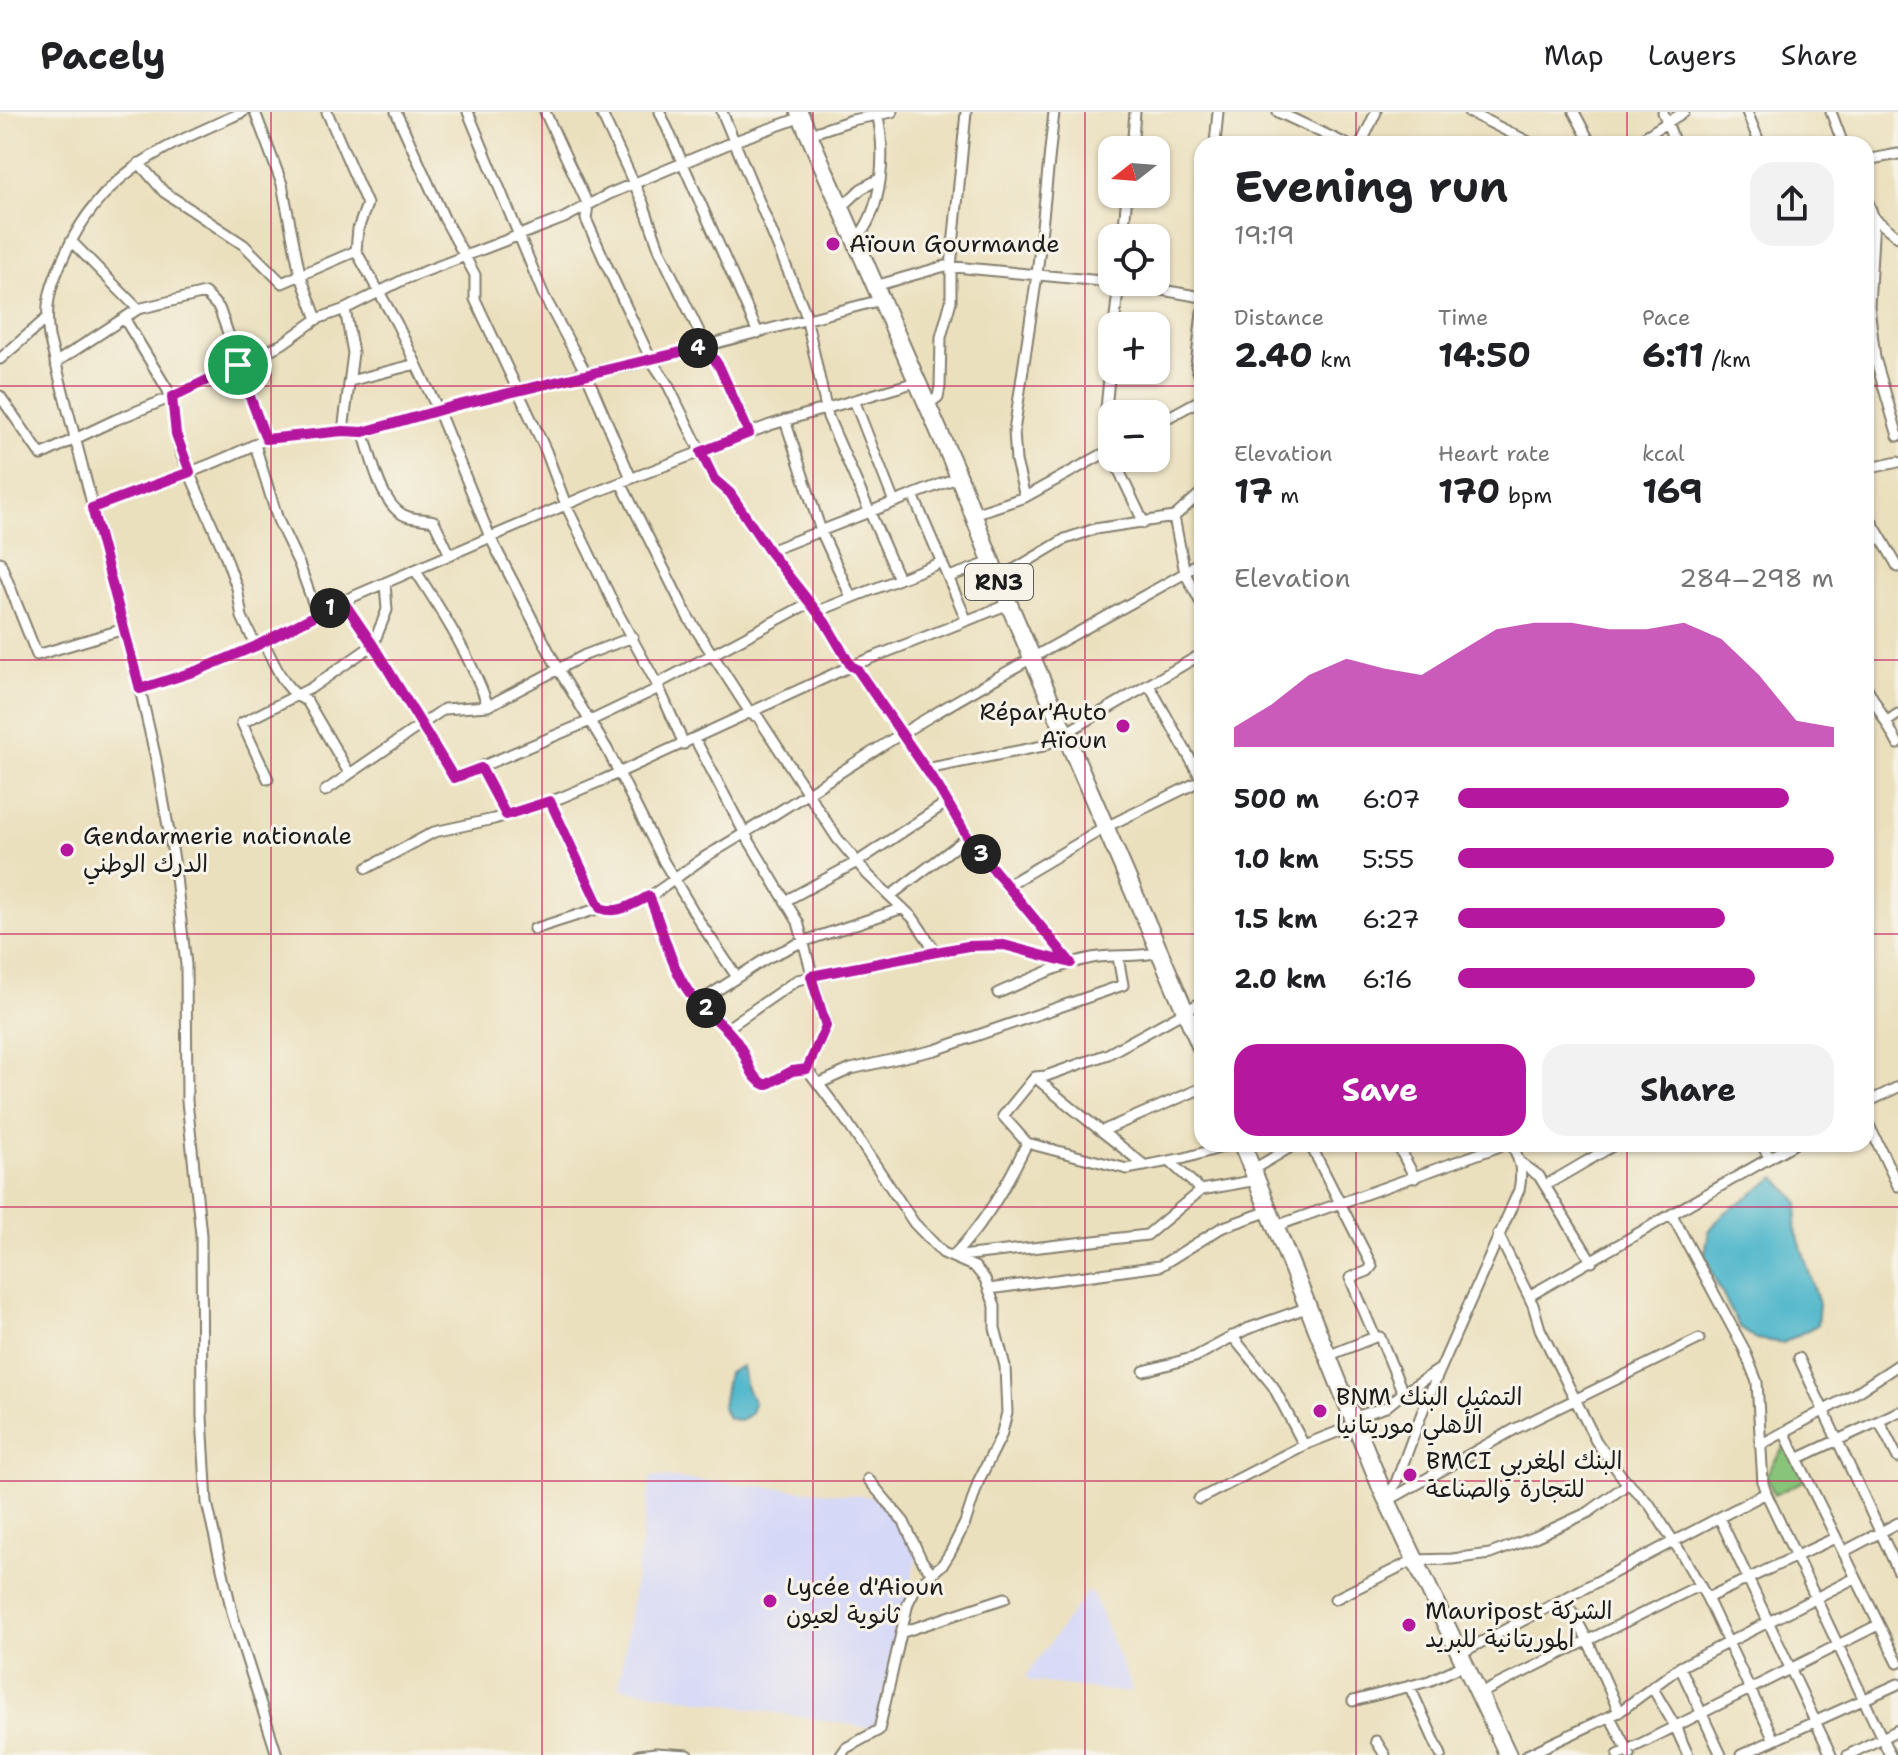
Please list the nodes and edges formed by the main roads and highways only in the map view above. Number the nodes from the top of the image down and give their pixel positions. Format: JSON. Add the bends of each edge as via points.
{"nodes":[{"id":1,"x":800,"y":114,"type":"edge"},
{"id":2,"x":1194,"y":1031,"type":"edge"},
{"id":3,"x":1245,"y":1152,"type":"edge"},
{"id":4,"x":1508,"y":1755,"type":"edge"}],
"edges":[{"from":1,"to":2,"type":"highway","number":"RN3"},
{"from":3,"to":4,"type":"highway","via":[[1386,1500]]}]}
